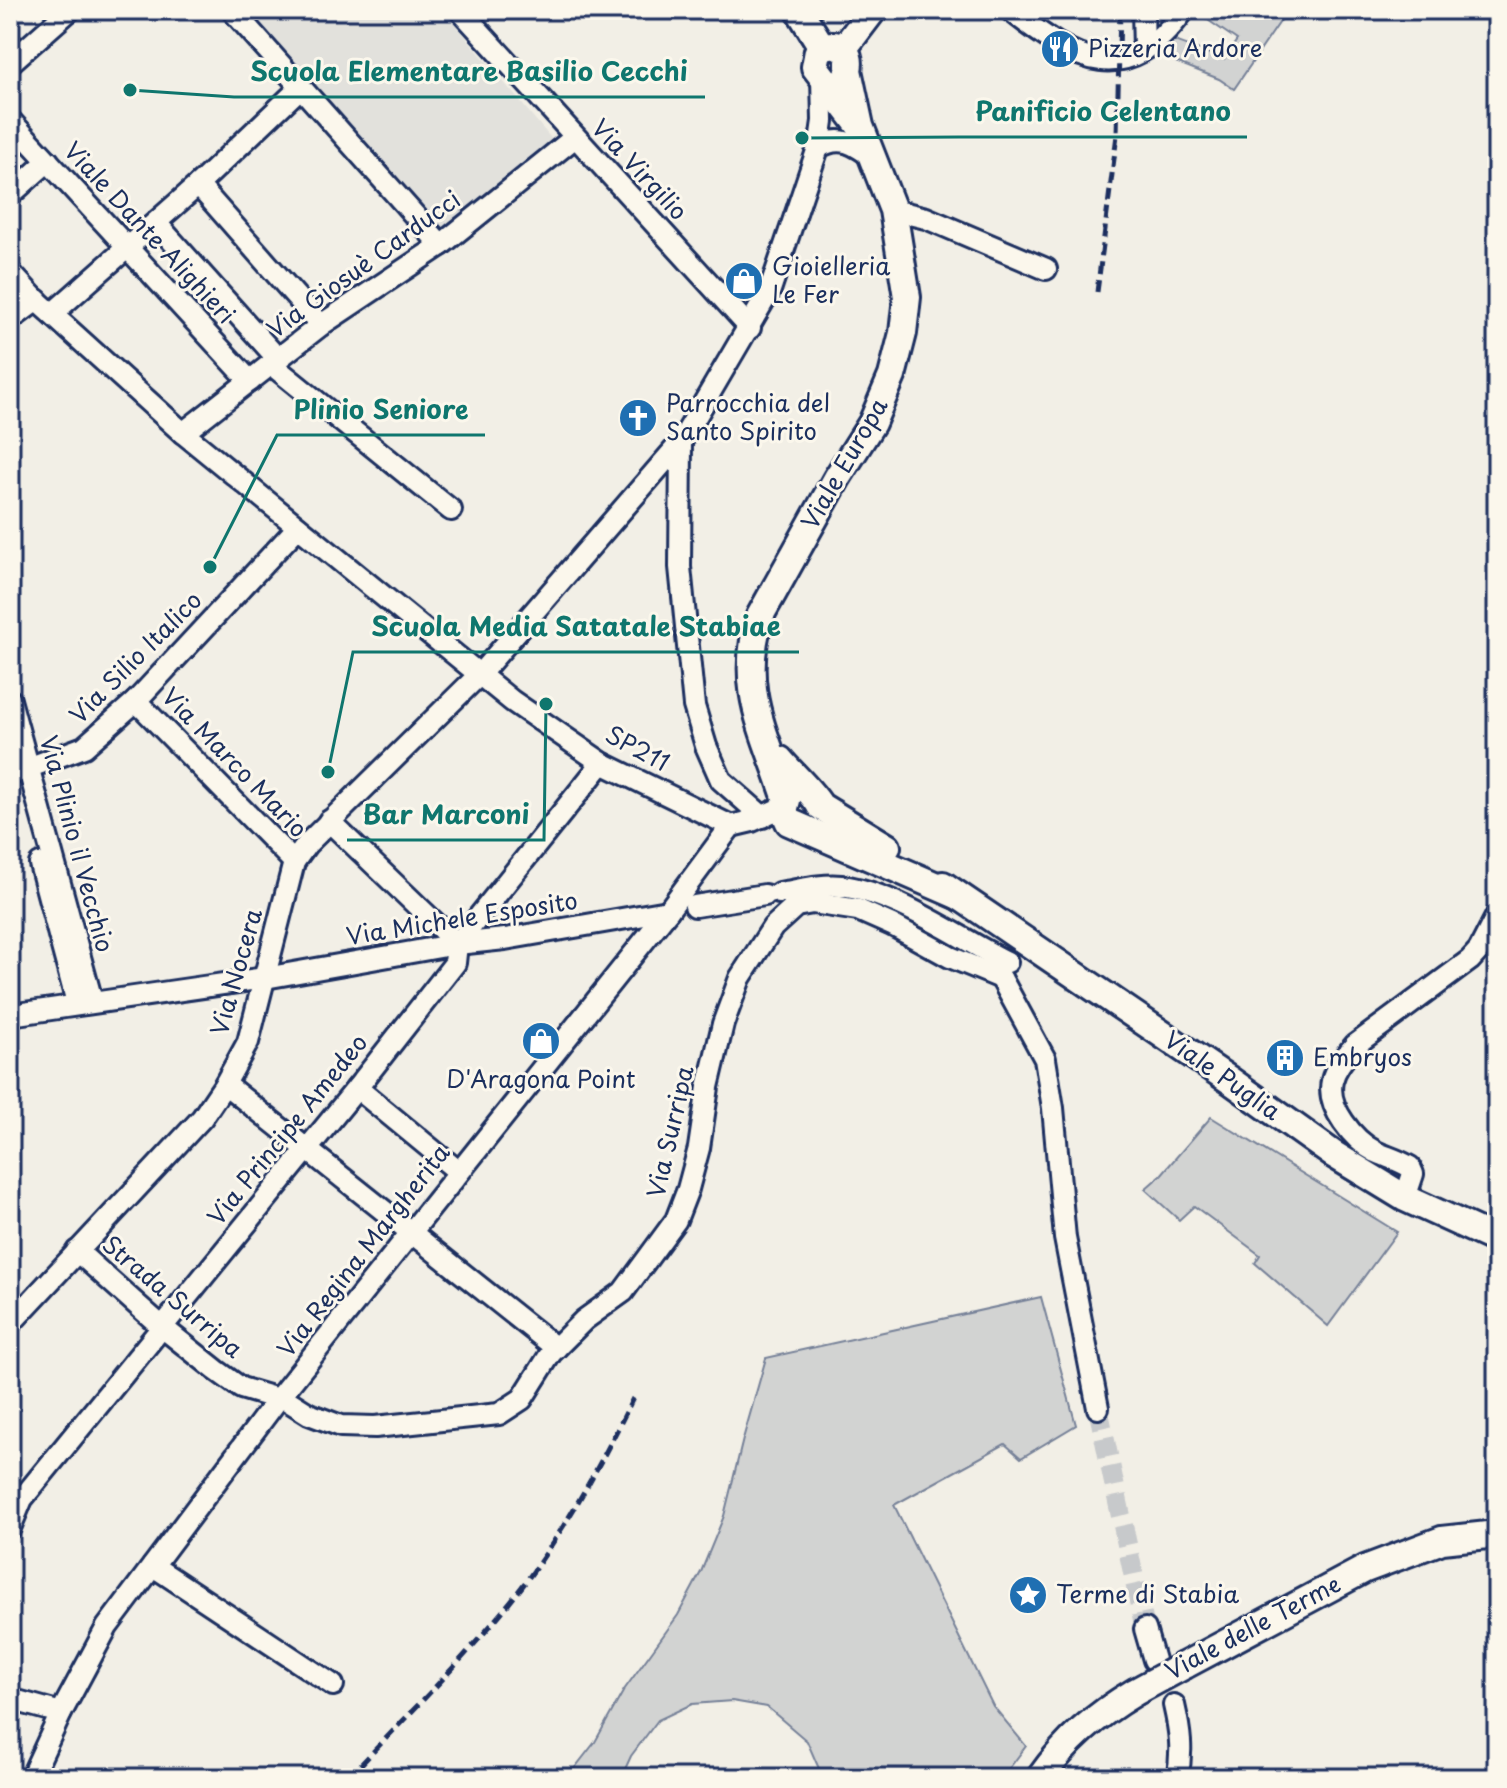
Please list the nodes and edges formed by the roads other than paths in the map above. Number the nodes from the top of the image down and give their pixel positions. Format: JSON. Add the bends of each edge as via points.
{"nodes":[{"id":1,"x":70,"y":10,"type":"edge"},
{"id":2,"x":232,"y":10,"type":"edge"},
{"id":3,"x":460,"y":10,"type":"edge"},
{"id":4,"x":799,"y":10,"type":"edge"},
{"id":5,"x":873,"y":10,"type":"edge"},
{"id":6,"x":1010,"y":10,"type":"edge"},
{"id":7,"x":1143,"y":10,"type":"edge"},
{"id":8,"x":1184,"y":10,"type":"edge"},
{"id":9,"x":1144,"y":49,"type":"junction"},
{"id":10,"x":10,"y":63,"type":"edge"},
{"id":11,"x":832,"y":64,"type":"junction"},
{"id":12,"x":300,"y":88,"type":"junction"},
{"id":13,"x":10,"y":120,"type":"edge"},
{"id":14,"x":574,"y":138,"type":"junction"},
{"id":15,"x":818,"y":148,"type":"junction"},
{"id":16,"x":875,"y":159,"type":"junction"},
{"id":17,"x":48,"y":161,"type":"junction"},
{"id":18,"x":198,"y":185,"type":"junction"},
{"id":19,"x":10,"y":195,"type":"edge"},
{"id":20,"x":893,"y":210,"type":"junction"},
{"id":21,"x":156,"y":223,"type":"junction"},
{"id":22,"x":441,"y":245,"type":"junction"},
{"id":23,"x":127,"y":247,"type":"junction"},
{"id":24,"x":1046,"y":269,"type":"dead end"},
{"id":25,"x":10,"y":272,"type":"edge"},
{"id":26,"x":45,"y":307,"type":"junction"},
{"id":27,"x":10,"y":320,"type":"edge"},
{"id":28,"x":321,"y":325,"type":"junction"},
{"id":29,"x":750,"y":328,"type":"junction"},
{"id":30,"x":275,"y":362,"type":"junction"},
{"id":31,"x":250,"y":381,"type":"junction"},
{"id":32,"x":183,"y":433,"type":"junction"},
{"id":33,"x":681,"y":442,"type":"junction"},
{"id":34,"x":451,"y":510,"type":"dead end"},
{"id":35,"x":298,"y":527,"type":"junction"},
{"id":36,"x":480,"y":674,"type":"junction"},
{"id":37,"x":10,"y":700,"type":"edge"},
{"id":38,"x":136,"y":701,"type":"junction"},
{"id":39,"x":10,"y":746,"type":"edge"},
{"id":40,"x":602,"y":763,"type":"junction"},
{"id":41,"x":19,"y":778,"type":"edge"},
{"id":42,"x":794,"y":811,"type":"junction"},
{"id":43,"x":329,"y":821,"type":"junction"},
{"id":44,"x":731,"y":826,"type":"junction"},
{"id":45,"x":294,"y":862,"type":"junction"},
{"id":46,"x":769,"y":895,"type":"junction"},
{"id":47,"x":695,"y":906,"type":"dead end"},
{"id":48,"x":668,"y":911,"type":"junction"},
{"id":49,"x":1497,"y":915,"type":"edge"},
{"id":50,"x":784,"y":917,"type":"junction"},
{"id":51,"x":1022,"y":937,"type":"junction"},
{"id":52,"x":457,"y":944,"type":"junction"},
{"id":53,"x":1004,"y":970,"type":"junction"},
{"id":54,"x":265,"y":978,"type":"junction"},
{"id":55,"x":84,"y":1002,"type":"junction"},
{"id":56,"x":10,"y":1015,"type":"edge"},
{"id":57,"x":225,"y":1084,"type":"junction"},
{"id":58,"x":357,"y":1088,"type":"junction"},
{"id":59,"x":307,"y":1147,"type":"junction"},
{"id":60,"x":459,"y":1172,"type":"junction"},
{"id":61,"x":1405,"y":1198,"type":"junction"},
{"id":62,"x":412,"y":1231,"type":"junction"},
{"id":63,"x":1497,"y":1240,"type":"edge"},
{"id":64,"x":77,"y":1251,"type":"junction"},
{"id":65,"x":10,"y":1324,"type":"edge"},
{"id":66,"x":162,"y":1327,"type":"junction"},
{"id":67,"x":556,"y":1348,"type":"junction"},
{"id":68,"x":280,"y":1398,"type":"junction"},
{"id":69,"x":1098,"y":1408,"type":"tunnel mouth"},
{"id":70,"x":10,"y":1528,"type":"edge"},
{"id":71,"x":1497,"y":1534,"type":"edge"},
{"id":72,"x":153,"y":1566,"type":"junction"},
{"id":73,"x":1145,"y":1629,"type":"tunnel mouth"},
{"id":74,"x":1154,"y":1660,"type":"dead end"},
{"id":75,"x":333,"y":1685,"type":"dead end"},
{"id":76,"x":10,"y":1699,"type":"edge"},
{"id":77,"x":1174,"y":1705,"type":"dead end"},
{"id":78,"x":61,"y":1713,"type":"junction"},
{"id":79,"x":31,"y":1778,"type":"edge"},
{"id":80,"x":1040,"y":1778,"type":"edge"},
{"id":81,"x":1177,"y":1778,"type":"edge"}],
"edges":[{"from":1,"to":10,"type":"street"},
{"from":2,"to":12,"type":"street"},
{"from":3,"to":14,"type":"street","name":"Via Virgilio"},
{"from":4,"to":11,"type":"main road"},
{"from":5,"to":11,"type":"main road"},
{"from":6,"to":9,"type":"street","via":[[1074,53],[1102,62],[1131,58]]},
{"from":7,"to":9,"type":"street"},
{"from":8,"to":9,"type":"street"},
{"from":11,"to":15,"type":"street","name":"Via Nocera"},
{"from":11,"to":16,"type":"main road","name":"Viale Europa"},
{"from":12,"to":18,"type":"street"},
{"from":12,"to":22,"type":"street"},
{"from":13,"to":17,"type":"street","name":"Viale Dante Alighieri"},
{"from":14,"to":22,"type":"street","name":"Via Giosuè Carducci"},
{"from":14,"to":29,"type":"street","name":"Via Virgilio"},
{"from":15,"to":16,"type":"street","via":[[846,141]]},
{"from":15,"to":29,"type":"street","name":"Via Nocera","via":[[770,290]]},
{"from":16,"to":20,"type":"main road","name":"Viale Europa"},
{"from":17,"to":19,"type":"street"},
{"from":17,"to":23,"type":"street","name":"Viale Dante Alighieri"},
{"from":18,"to":21,"type":"street"},
{"from":18,"to":28,"type":"street"},
{"from":20,"to":24,"type":"street","via":[[926,218]]},
{"from":20,"to":42,"type":"main road","name":"Viale Europa","via":[[907,297],[892,376],[872,423],[774,590],[753,638],[756,712]]},
{"from":21,"to":23,"type":"street"},
{"from":21,"to":30,"type":"street","name":"Viale Dante Alighieri"},
{"from":22,"to":28,"type":"street","name":"Via Giosuè Carducci"},
{"from":23,"to":26,"type":"street"},
{"from":23,"to":31,"type":"street","name":"Viale Dante Alighieri"},
{"from":25,"to":26,"type":"street","name":"SP211"},
{"from":26,"to":27,"type":"street"},
{"from":26,"to":32,"type":"street","name":"SP211"},
{"from":28,"to":30,"type":"street","name":"Via Giosuè Carducci"},
{"from":29,"to":33,"type":"street","name":"Via Nocera"},
{"from":30,"to":31,"type":"street","name":"Via Giosuè Carducci"},
{"from":30,"to":34,"type":"street","name":"Viale Dante Alighieri"},
{"from":31,"to":32,"type":"street","name":"Via Giosuè Carducci"},
{"from":32,"to":35,"type":"street","name":"SP211"},
{"from":33,"to":36,"type":"street","name":"Via Nocera"},
{"from":33,"to":42,"type":"street","via":[[680,567],[694,706],[706,746],[721,780]]},
{"from":35,"to":36,"type":"street","name":"SP211"},
{"from":35,"to":38,"type":"street","name":"Via Silio Italico"},
{"from":36,"to":40,"type":"street","name":"SP211"},
{"from":36,"to":43,"type":"street","name":"Via Nocera"},
{"from":37,"to":41,"type":"street","name":"Via Plinio il Vecchio"},
{"from":38,"to":41,"type":"street","name":"Via Silio Italico","via":[[84,747]]},
{"from":38,"to":45,"type":"street","name":"Via Marco Mario"},
{"from":39,"to":41,"type":"street"},
{"from":40,"to":44,"type":"street","name":"SP211"},
{"from":40,"to":52,"type":"street","name":"Via Principe Amedeo"},
{"from":41,"to":55,"type":"street"},
{"from":42,"to":44,"type":"street"},
{"from":42,"to":44,"type":"street"},
{"from":42,"to":51,"type":"main road","name":"Viale Puglia","via":[[957,895]]},
{"from":43,"to":45,"type":"street","name":"Via Nocera"},
{"from":43,"to":52,"type":"street"},
{"from":44,"to":48,"type":"street","name":"Via Regina Margherita"},
{"from":45,"to":54,"type":"street","name":"Via Nocera"},
{"from":46,"to":47,"type":"street"},
{"from":46,"to":50,"type":"street","via":[[763,903],[774,904]]},
{"from":46,"to":53,"type":"street","via":[[840,886],[859,890],[902,906]]},
{"from":48,"to":52,"type":"street","name":"Via Michele Esposito"},
{"from":48,"to":60,"type":"street","name":"Via Regina Margherita"},
{"from":49,"to":61,"type":"street","via":[[1470,960],[1355,1045],[1331,1084],[1342,1118],[1360,1141],[1410,1167],[1413,1174]]},
{"from":50,"to":53,"type":"street","via":[[796,906],[813,903],[858,910],[950,957]]},
{"from":50,"to":67,"type":"street","name":"Via Surripa","via":[[740,978],[723,1024],[699,1148],[676,1220],[623,1292]]},
{"from":51,"to":53,"type":"street"},
{"from":51,"to":61,"type":"main road","name":"Viale Puglia","via":[[1333,1154]]},
{"from":52,"to":54,"type":"street","name":"Via Michele Esposito"},
{"from":52,"to":58,"type":"street","name":"Via Principe Amedeo","via":[[455,963]]},
{"from":53,"to":69,"type":"street","via":[[1045,1059],[1065,1238]]},
{"from":54,"to":55,"type":"street","name":"Via Michele Esposito"},
{"from":54,"to":57,"type":"street","name":"Via Nocera","via":[[248,1042]]},
{"from":55,"to":56,"type":"street","name":"Via Michele Esposito"},
{"from":57,"to":59,"type":"street"},
{"from":57,"to":64,"type":"street","name":"Via Nocera","via":[[202,1118]]},
{"from":58,"to":59,"type":"street","name":"Via Principe Amedeo"},
{"from":58,"to":60,"type":"street"},
{"from":59,"to":62,"type":"street"},
{"from":59,"to":66,"type":"street","name":"Via Principe Amedeo"},
{"from":60,"to":62,"type":"street","name":"Via Regina Margherita"},
{"from":61,"to":63,"type":"main road","name":"Viale Puglia"},
{"from":62,"to":67,"type":"street"},
{"from":62,"to":68,"type":"street","name":"Via Regina Margherita"},
{"from":64,"to":65,"type":"street","name":"Via Nocera"},
{"from":64,"to":66,"type":"street","name":"Strada Surripa"},
{"from":66,"to":68,"type":"street","name":"Strada Surripa","via":[[241,1388]]},
{"from":66,"to":70,"type":"street","name":"Via Principe Amedeo","via":[[22,1499]]},
{"from":67,"to":68,"type":"street","name":"Via Surripa","via":[[522,1399],[499,1414],[341,1426]]},
{"from":68,"to":72,"type":"street","name":"Via Regina Margherita"},
{"from":71,"to":80,"type":"main road","name":"Viale delle Terme","bridge":true,"via":[[1442,1540],[1365,1569],[1185,1665],[1103,1711],[1062,1748]]},
{"from":72,"to":75,"type":"street"},
{"from":72,"to":78,"type":"street","name":"Via Regina Margherita","via":[[107,1627]]},
{"from":73,"to":74,"type":"street"},
{"from":76,"to":78,"type":"street"},
{"from":77,"to":81,"type":"street","via":[[1181,1737]]},
{"from":78,"to":79,"type":"street","name":"Via Regina Margherita"}]}
